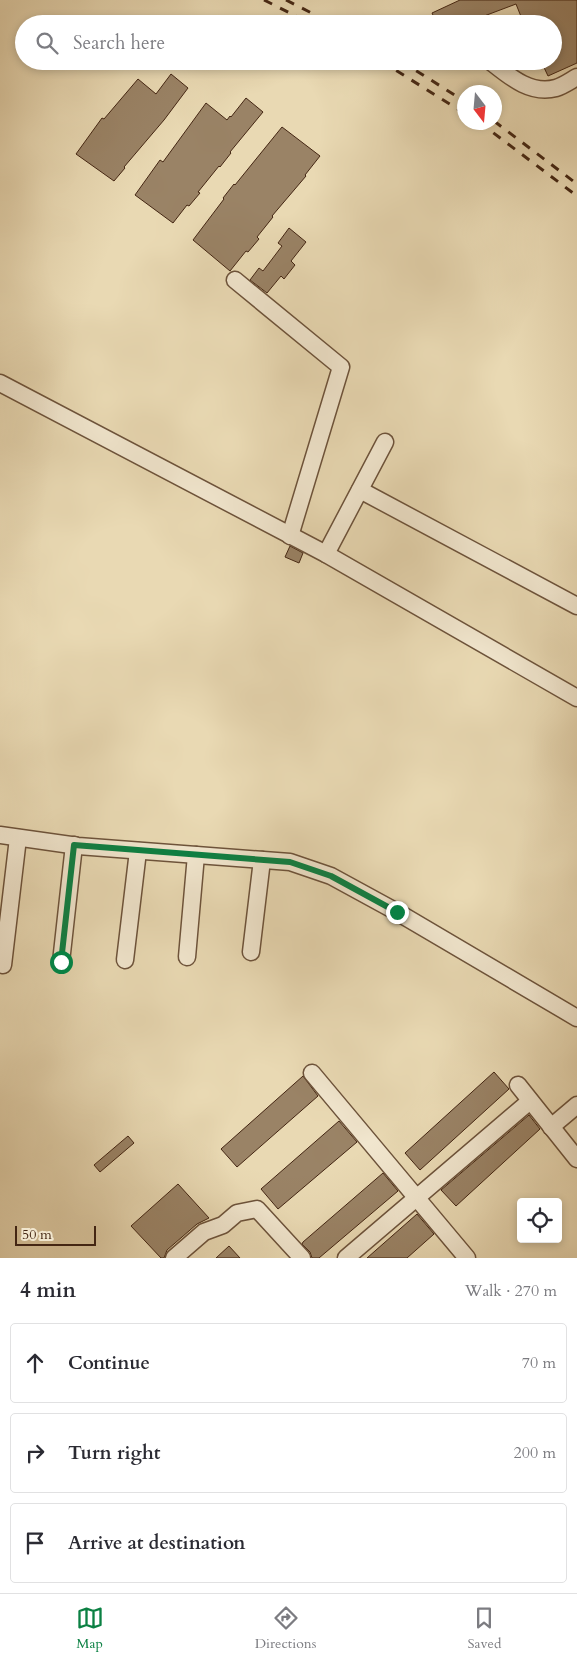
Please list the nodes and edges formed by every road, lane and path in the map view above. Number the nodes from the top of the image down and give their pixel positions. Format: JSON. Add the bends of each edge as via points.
{"nodes":[{"id":1,"x":502,"y":70,"type":"edge"},
{"id":2,"x":577,"y":77,"type":"edge"},
{"id":3,"x":235,"y":280,"type":"dead end"},
{"id":4,"x":0,"y":383,"type":"edge"},
{"id":5,"x":386,"y":442,"type":"dead end"},
{"id":6,"x":360,"y":490,"type":"junction"},
{"id":7,"x":290,"y":536,"type":"junction"},
{"id":8,"x":326,"y":554,"type":"junction"},
{"id":9,"x":577,"y":606,"type":"edge"},
{"id":10,"x":577,"y":698,"type":"edge"},
{"id":11,"x":0,"y":835,"type":"edge"},
{"id":12,"x":18,"y":838,"type":"junction"},
{"id":13,"x":74,"y":845,"type":"junction"},
{"id":14,"x":138,"y":851,"type":"junction"},
{"id":15,"x":196,"y":855,"type":"junction"},
{"id":16,"x":262,"y":860,"type":"junction"},
{"id":17,"x":251,"y":952,"type":"dead end"},
{"id":18,"x":187,"y":956,"type":"dead end"},
{"id":19,"x":125,"y":960,"type":"dead end"},
{"id":20,"x":61,"y":962,"type":"dead end"},
{"id":21,"x":2,"y":965,"type":"dead end"},
{"id":22,"x":577,"y":1018,"type":"edge"},
{"id":23,"x":312,"y":1073,"type":"dead end"},
{"id":24,"x":518,"y":1085,"type":"dead end"},
{"id":25,"x":530,"y":1101,"type":"junction"},
{"id":26,"x":577,"y":1105,"type":"edge"},
{"id":27,"x":551,"y":1127,"type":"junction"},
{"id":28,"x":577,"y":1159,"type":"edge"},
{"id":29,"x":417,"y":1198,"type":"junction"},
{"id":30,"x":174,"y":1258,"type":"edge"},
{"id":31,"x":302,"y":1258,"type":"edge"},
{"id":32,"x":346,"y":1258,"type":"edge"},
{"id":33,"x":467,"y":1258,"type":"edge"}],
"edges":[{"from":1,"to":2,"type":"street","via":[[536,89],[555,88]]},
{"from":3,"to":7,"type":"street","via":[[341,367]]},
{"from":4,"to":7,"type":"street"},
{"from":5,"to":6,"type":"street"},
{"from":6,"to":8,"type":"street"},
{"from":6,"to":9,"type":"street"},
{"from":7,"to":8,"type":"street"},
{"from":8,"to":10,"type":"street"},
{"from":11,"to":12,"type":"street"},
{"from":12,"to":13,"type":"street"},
{"from":12,"to":21,"type":"street"},
{"from":13,"to":14,"type":"street"},
{"from":13,"to":20,"type":"street"},
{"from":14,"to":15,"type":"street"},
{"from":14,"to":19,"type":"street"},
{"from":15,"to":16,"type":"street"},
{"from":15,"to":18,"type":"street"},
{"from":16,"to":17,"type":"street"},
{"from":16,"to":22,"type":"street","via":[[290,862],[331,876]]},
{"from":23,"to":29,"type":"street"},
{"from":24,"to":25,"type":"street"},
{"from":25,"to":27,"type":"street"},
{"from":25,"to":29,"type":"street"},
{"from":26,"to":27,"type":"street"},
{"from":27,"to":28,"type":"street"},
{"from":29,"to":32,"type":"street"},
{"from":29,"to":33,"type":"street"},
{"from":30,"to":31,"type":"street","via":[[204,1232],[223,1225],[237,1214],[257,1209]]}]}
